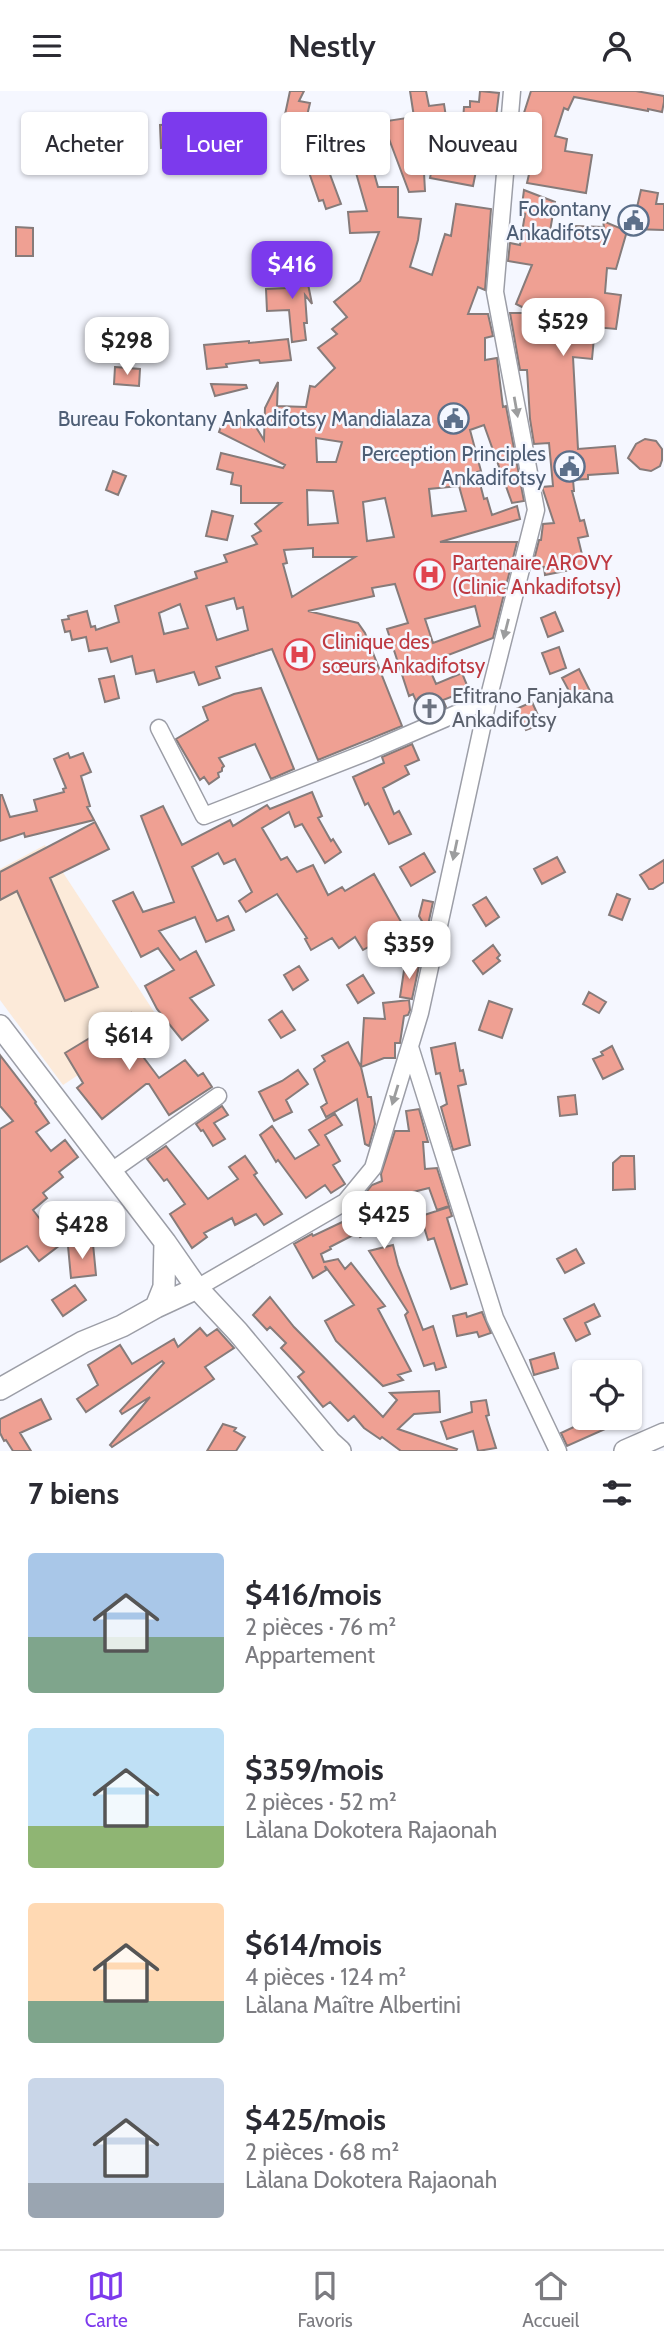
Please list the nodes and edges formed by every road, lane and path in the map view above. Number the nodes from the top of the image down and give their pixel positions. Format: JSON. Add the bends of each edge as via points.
{"nodes":[{"id":1,"x":512,"y":91,"type":"edge"},
{"id":2,"x":488,"y":700,"type":"junction"},
{"id":3,"x":159,"y":728,"type":"dead end"},
{"id":4,"x":0,"y":1026,"type":"edge"},
{"id":5,"x":410,"y":1046,"type":"junction"},
{"id":6,"x":218,"y":1096,"type":"dead end"},
{"id":7,"x":110,"y":1172,"type":"junction"},
{"id":8,"x":165,"y":1242,"type":"junction"},
{"id":9,"x":197,"y":1288,"type":"junction"},
{"id":10,"x":156,"y":1307,"type":"junction"},
{"id":11,"x":122,"y":1326,"type":"junction"},
{"id":12,"x":0,"y":1389,"type":"edge"},
{"id":13,"x":0,"y":1404,"type":"edge"},
{"id":14,"x":664,"y":1434,"type":"edge"},
{"id":15,"x":340,"y":1451,"type":"edge"},
{"id":16,"x":558,"y":1451,"type":"edge"},
{"id":17,"x":625,"y":1451,"type":"edge"}],
"edges":[{"from":1,"to":2,"type":"street","one_way":true,"via":[[495,292],[536,510]]},
{"from":2,"to":3,"type":"street","via":[[204,816]]},
{"from":2,"to":5,"type":"street","one_way":true},
{"from":4,"to":7,"type":"main road"},
{"from":5,"to":9,"type":"street","one_way":true,"via":[[373,1168],[345,1202]]},
{"from":5,"to":16,"type":"street","via":[[495,1318]]},
{"from":6,"to":7,"type":"street"},
{"from":7,"to":8,"type":"main road"},
{"from":8,"to":9,"type":"main road"},
{"from":8,"to":10,"type":"main road","via":[[164,1287]]},
{"from":9,"to":10,"type":"main road"},
{"from":9,"to":15,"type":"main road"},
{"from":10,"to":11,"type":"main road"},
{"from":11,"to":12,"type":"main road","via":[[83,1342]]},
{"from":11,"to":13,"type":"main road","via":[[90,1352]]},
{"from":14,"to":17,"type":"main road"}]}
